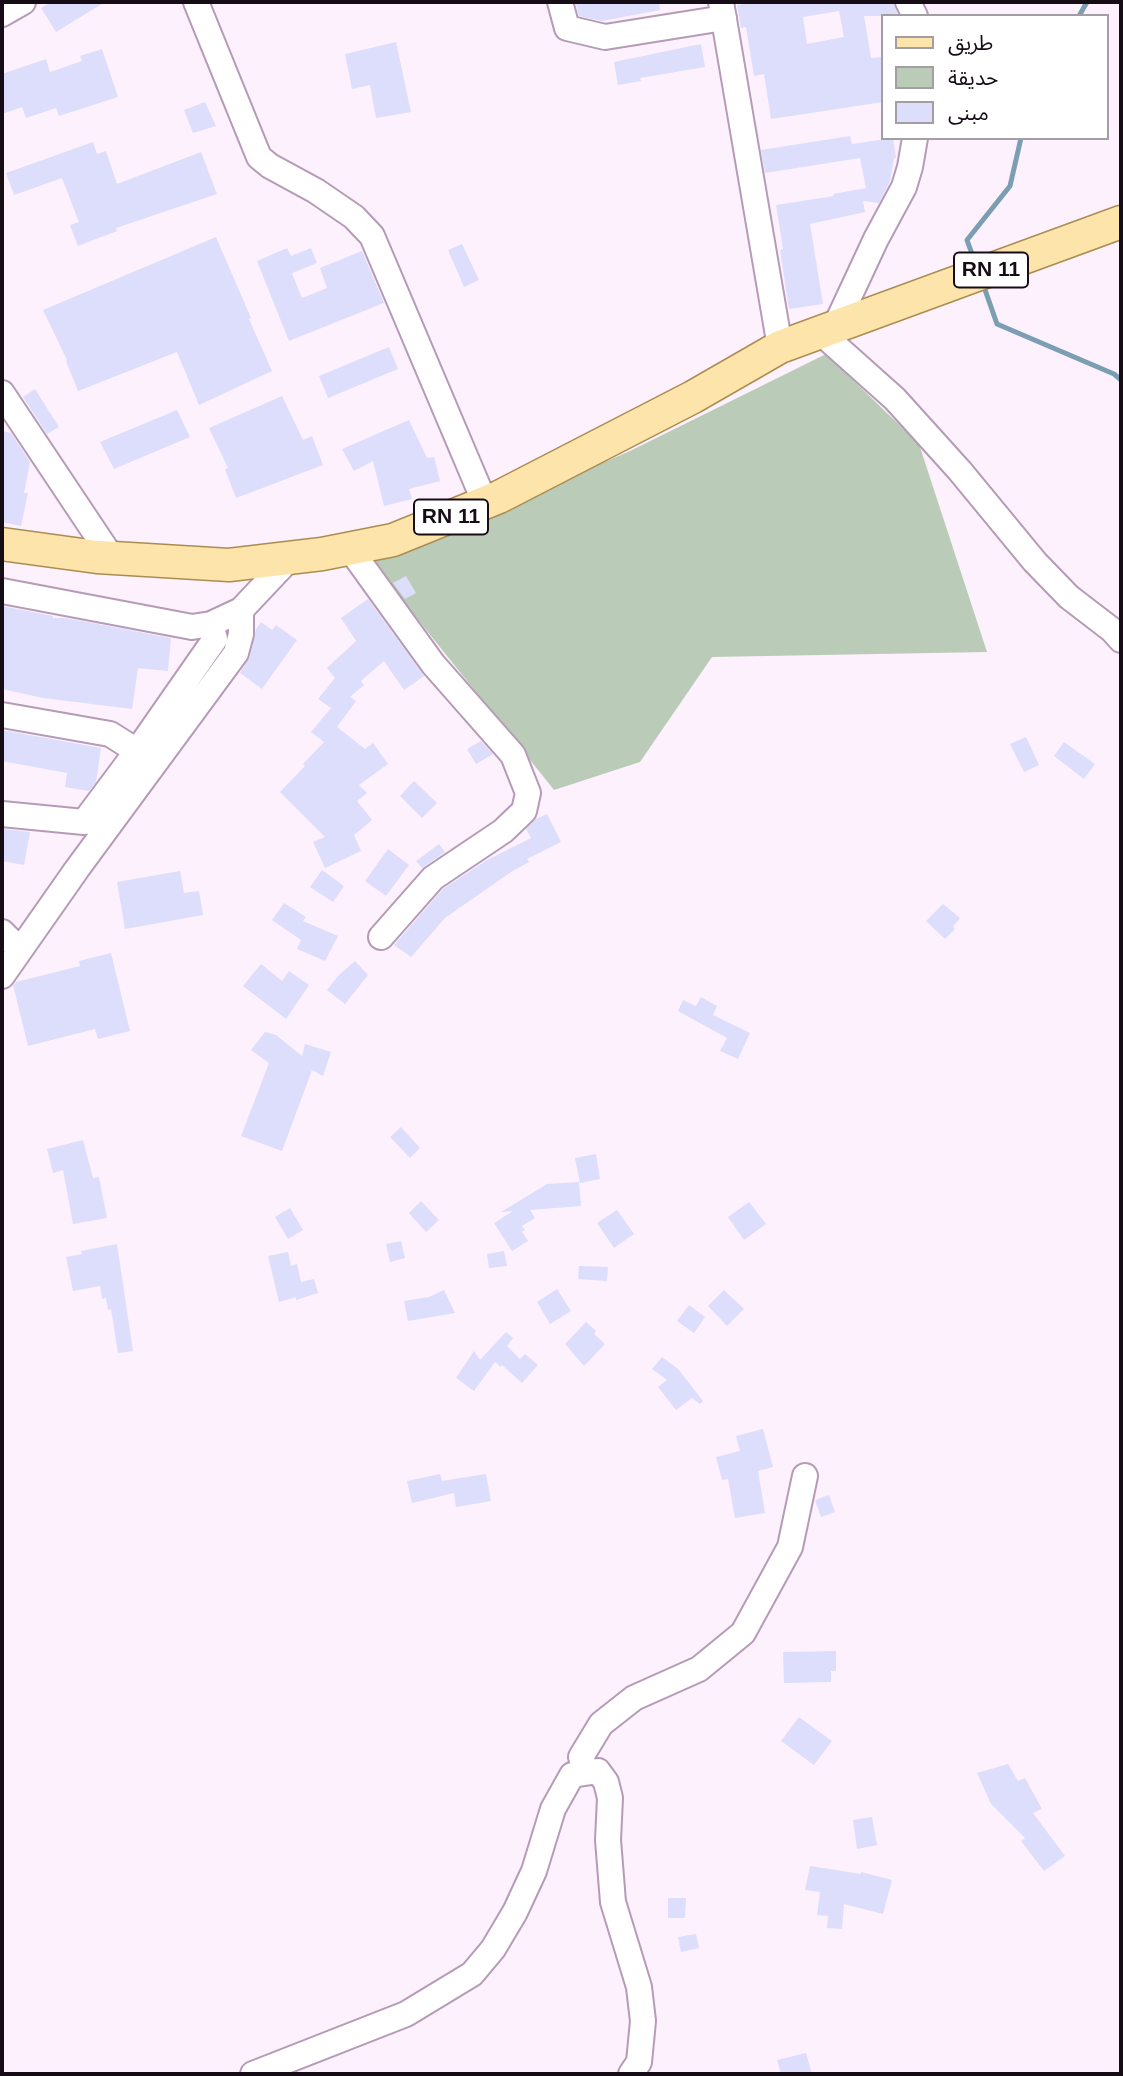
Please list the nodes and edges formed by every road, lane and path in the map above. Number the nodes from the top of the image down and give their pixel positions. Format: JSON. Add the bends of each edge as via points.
{"nodes":[{"id":1,"x":23,"y":2,"type":"edge"},
{"id":2,"x":197,"y":2,"type":"edge"},
{"id":3,"x":560,"y":2,"type":"edge"},
{"id":4,"x":723,"y":10,"type":"edge"},
{"id":5,"x":2,"y":14,"type":"edge"},
{"id":6,"x":915,"y":140,"type":"edge"},
{"id":7,"x":1121,"y":222,"type":"edge"},
{"id":8,"x":839,"y":326,"type":"junction"},
{"id":9,"x":780,"y":347,"type":"junction"},
{"id":10,"x":2,"y":393,"type":"edge"},
{"id":11,"x":485,"y":503,"type":"junction"},
{"id":12,"x":2,"y":544,"type":"edge"},
{"id":13,"x":350,"y":549,"type":"junction"},
{"id":14,"x":113,"y":558,"type":"junction"},
{"id":15,"x":290,"y":558,"type":"junction"},
{"id":16,"x":2,"y":591,"type":"edge"},
{"id":17,"x":241,"y":622,"type":"junction"},
{"id":18,"x":211,"y":624,"type":"junction"},
{"id":19,"x":1121,"y":640,"type":"edge"},
{"id":20,"x":2,"y":715,"type":"edge"},
{"id":21,"x":137,"y":751,"type":"junction"},
{"id":22,"x":2,"y":814,"type":"edge"},
{"id":23,"x":2,"y":932,"type":"edge"},
{"id":24,"x":381,"y":937,"type":"dead end"},
{"id":25,"x":20,"y":950,"type":"junction"},
{"id":26,"x":2,"y":975,"type":"edge"},
{"id":27,"x":805,"y":1476,"type":"dead end"},
{"id":28,"x":586,"y":1772,"type":"junction"},
{"id":29,"x":253,"y":2074,"type":"edge"},
{"id":30,"x":632,"y":2074,"type":"edge"}],
"edges":[{"from":1,"to":5,"type":"street"},
{"from":2,"to":11,"type":"street","via":[[259,157],[354,217],[372,236]]},
{"from":3,"to":4,"type":"street","via":[[567,28],[605,37]]},
{"from":4,"to":9,"type":"street"},
{"from":6,"to":8,"type":"street","via":[[904,187]]},
{"from":7,"to":8,"type":"main road","number":"RN 11"},
{"from":8,"to":9,"type":"main road","number":"RN 11"},
{"from":8,"to":19,"type":"street","via":[[895,399],[1035,562]]},
{"from":9,"to":11,"type":"main road","number":"RN 11","via":[[693,397]]},
{"from":10,"to":14,"type":"street"},
{"from":11,"to":13,"type":"main road","number":"RN 11","via":[[393,540]]},
{"from":12,"to":14,"type":"main road","number":"RN 11"},
{"from":13,"to":15,"type":"main road","number":"RN 11"},
{"from":13,"to":24,"type":"street","via":[[433,664],[513,755],[528,793],[524,811],[503,831],[433,878]]},
{"from":14,"to":15,"type":"main road","number":"RN 11","via":[[229,565]]},
{"from":15,"to":17,"type":"street"},
{"from":16,"to":18,"type":"street","via":[[192,626]]},
{"from":17,"to":18,"type":"street"},
{"from":17,"to":25,"type":"street","via":[[236,653]]},
{"from":18,"to":21,"type":"street","via":[[215,639]]},
{"from":20,"to":21,"type":"street","via":[[110,734]]},
{"from":21,"to":22,"type":"street","via":[[84,822]]},
{"from":23,"to":25,"type":"street"},
{"from":25,"to":26,"type":"street"},
{"from":27,"to":28,"type":"street","via":[[790,1547],[743,1633],[699,1669],[634,1698],[601,1724],[582,1757]]},
{"from":28,"to":29,"type":"street","via":[[572,1775],[553,1809],[534,1871],[515,1912],[472,1974],[406,2014]]},
{"from":28,"to":30,"type":"street","via":[[598,1771],[610,1798],[613,1902],[639,1987],[642,2035],[639,2062]]}]}
